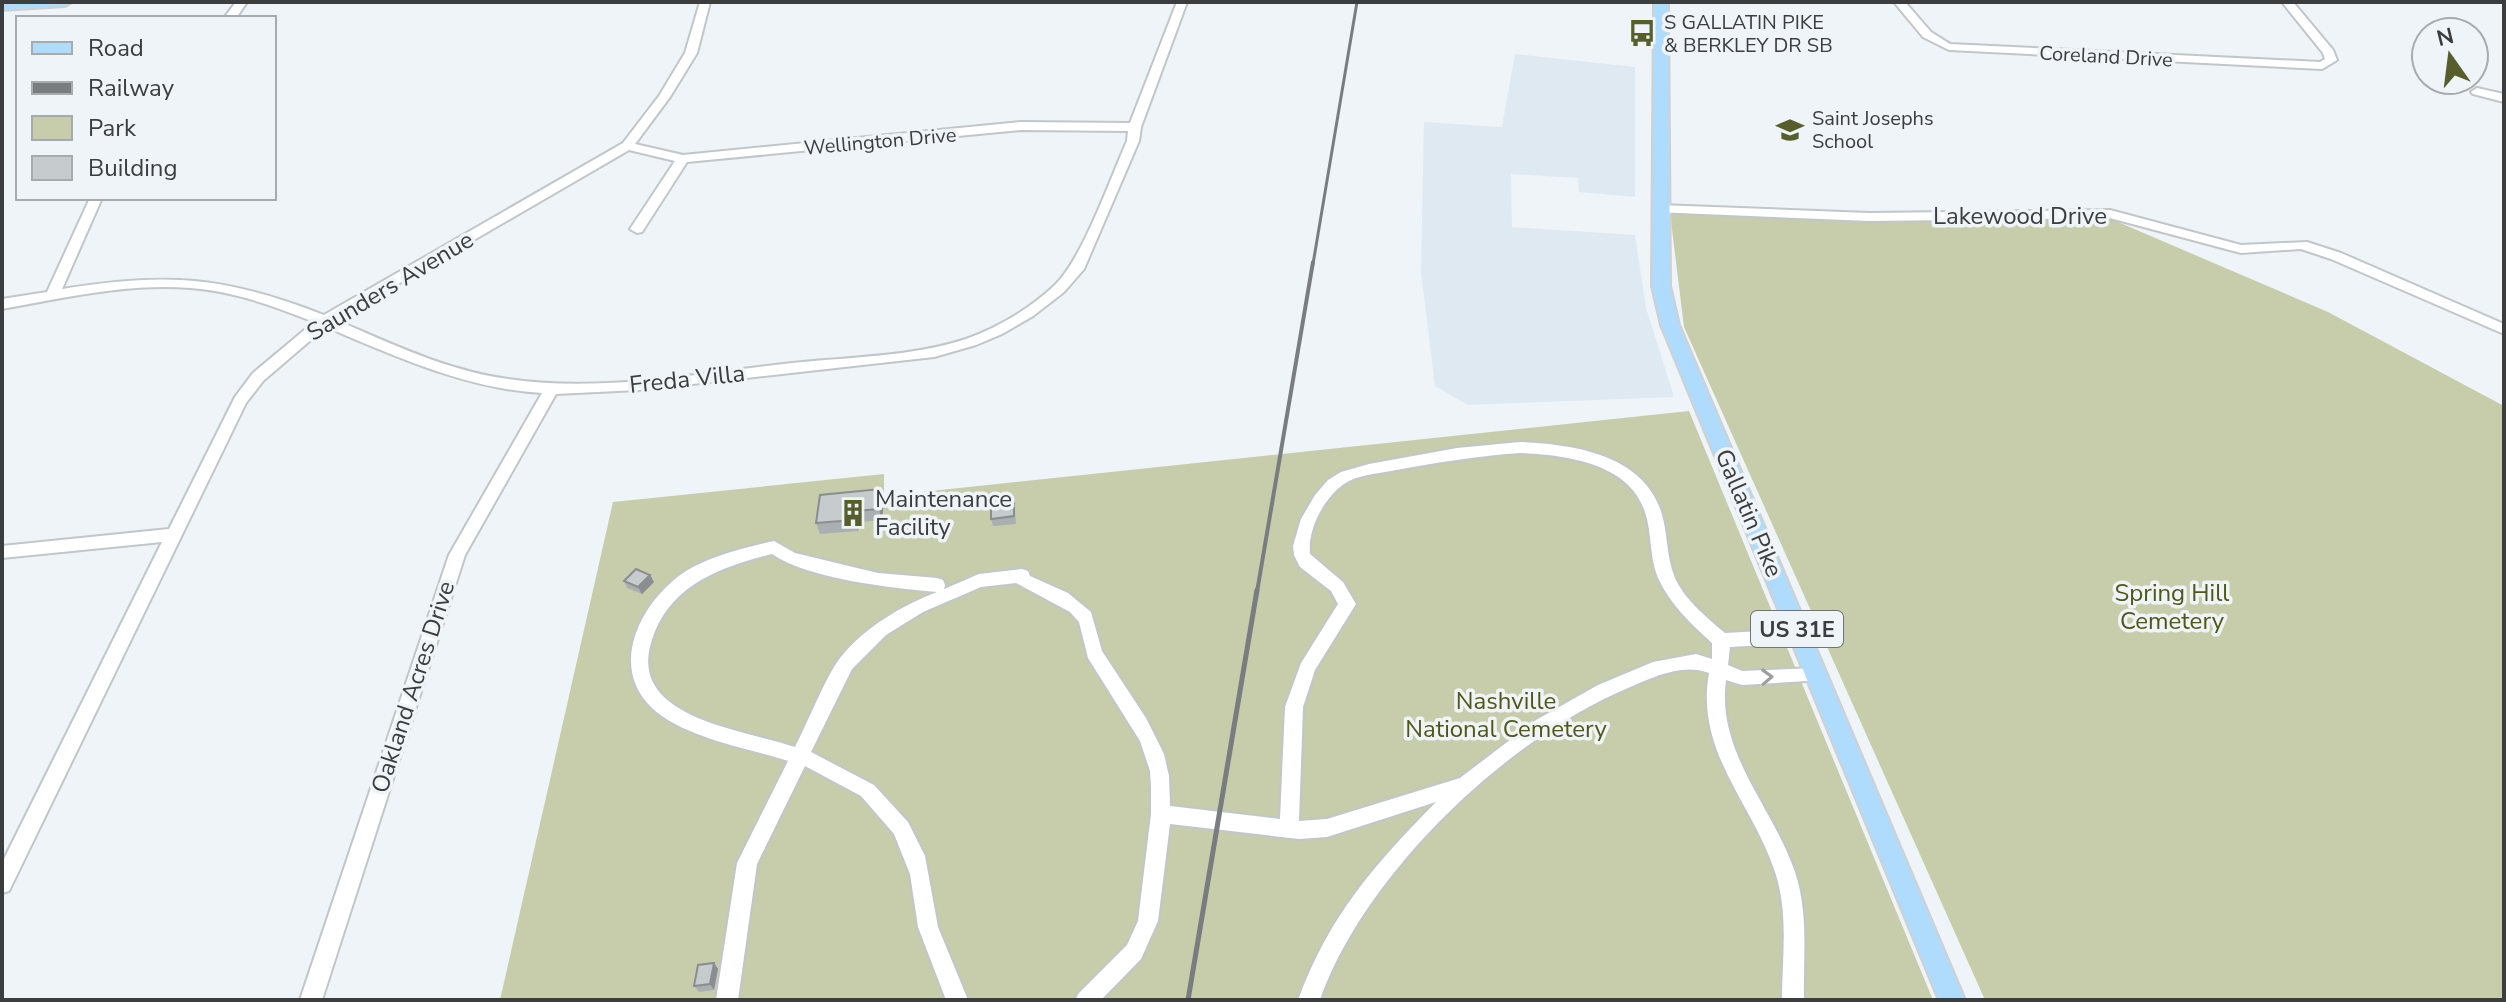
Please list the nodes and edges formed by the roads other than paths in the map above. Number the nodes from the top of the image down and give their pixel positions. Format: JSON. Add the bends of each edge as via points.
{"nodes":[{"id":1,"x":65,"y":2,"type":"edge"},
{"id":2,"x":705,"y":2,"type":"edge"},
{"id":3,"x":1182,"y":2,"type":"edge"},
{"id":4,"x":1661,"y":2,"type":"edge"},
{"id":5,"x":1899,"y":2,"type":"edge"},
{"id":6,"x":2287,"y":2,"type":"edge"},
{"id":7,"x":2,"y":6,"type":"edge"},
{"id":8,"x":1135,"y":127,"type":"junction"},
{"id":9,"x":627,"y":146,"type":"junction"},
{"id":10,"x":683,"y":159,"type":"junction"},
{"id":11,"x":95,"y":200,"type":"edge"},
{"id":12,"x":1660,"y":209,"type":"junction"},
{"id":13,"x":637,"y":229,"type":"dead end"},
{"id":14,"x":52,"y":296,"type":"junction"},
{"id":15,"x":2,"y":304,"type":"edge"},
{"id":16,"x":323,"y":322,"type":"junction"},
{"id":17,"x":2504,"y":329,"type":"edge"},
{"id":18,"x":551,"y":390,"type":"junction"},
{"id":19,"x":176,"y":534,"type":"junction"},
{"id":20,"x":2,"y":552,"type":"edge"},
{"id":21,"x":937,"y":585,"type":"dead end"},
{"id":22,"x":1800,"y":636,"type":"junction"},
{"id":23,"x":1721,"y":640,"type":"junction"},
{"id":24,"x":1719,"y":669,"type":"junction"},
{"id":25,"x":1817,"y":675,"type":"junction"},
{"id":26,"x":801,"y":756,"type":"junction"},
{"id":27,"x":1466,"y":784,"type":"junction"},
{"id":28,"x":1161,"y":814,"type":"junction"},
{"id":29,"x":1289,"y":829,"type":"junction"},
{"id":30,"x":2,"y":884,"type":"edge"},
{"id":31,"x":311,"y":1000,"type":"edge"},
{"id":32,"x":727,"y":1000,"type":"edge"},
{"id":33,"x":957,"y":1000,"type":"edge"},
{"id":34,"x":1086,"y":1000,"type":"edge"},
{"id":35,"x":1309,"y":1000,"type":"edge"},
{"id":36,"x":1793,"y":1000,"type":"edge"},
{"id":37,"x":1952,"y":1000,"type":"edge"}],
"edges":[{"from":1,"to":7,"type":"main road"},
{"from":2,"to":9,"type":"street","name":"Saunders Avenue","via":[[691,53]]},
{"from":3,"to":8,"type":"street","name":"Freda Villa"},
{"from":4,"to":12,"type":"main road","name":"Gallatin Pike","number":"US 31E"},
{"from":5,"to":6,"type":"street","name":"Coreland Drive","via":[[1925,34],[1949,47],[2322,66],[2331,60],[2329,52]]},
{"from":8,"to":10,"type":"street","name":"Wellington Drive","via":[[1021,126]]},
{"from":8,"to":18,"type":"street","name":"Freda Villa","via":[[1077,269],[1059,289],[997,331],[934,352]]},
{"from":9,"to":10,"type":"street","name":"Wellington Drive"},
{"from":9,"to":16,"type":"street","name":"Saunders Avenue"},
{"from":10,"to":13,"type":"street"},
{"from":11,"to":14,"type":"street"},
{"from":12,"to":17,"type":"street","name":"Lakewood Drive","via":[[1869,217],[2110,214],[2241,249],[2302,245]]},
{"from":12,"to":22,"type":"main road","name":"Gallatin Pike","number":"US 31E","via":[[1661,286],[1670,325]]},
{"from":14,"to":15,"type":"street","name":"Freda Villa"},
{"from":14,"to":16,"type":"street","name":"Freda Villa","via":[[121,286],[209,285]]},
{"from":16,"to":18,"type":"street","name":"Freda Villa","via":[[459,375]]},
{"from":16,"to":19,"type":"street","name":"Saunders Avenue","via":[[258,377],[240,401]]},
{"from":18,"to":31,"type":"street","name":"Oakland Acres Drive","via":[[457,555]]},
{"from":19,"to":20,"type":"street"},
{"from":19,"to":30,"type":"street","name":"Saunders Avenue"},
{"from":21,"to":26,"type":"street","via":[[878,580],[790,558],[774,547],[696,571],[655,609],[637,660],[646,691],[663,708],[693,724]]},
{"from":22,"to":23,"type":"street"},
{"from":22,"to":25,"type":"main road","name":"Gallatin Pike","number":"US 31E"},
{"from":23,"to":24,"type":"street"},
{"from":23,"to":29,"type":"street","via":[[1701,624],[1665,574],[1650,500],[1603,462],[1576,453],[1519,447],[1459,452],[1338,480],[1318,503],[1300,543],[1305,563],[1335,583],[1347,604],[1307,668],[1294,707]]},
{"from":24,"to":25,"type":"street","one_way":true,"via":[[1742,678]]},
{"from":24,"to":27,"type":"street","via":[[1690,661],[1638,674],[1542,726]]},
{"from":24,"to":36,"type":"street","via":[[1715,709],[1722,745],[1790,891]]},
{"from":25,"to":37,"type":"main road","name":"Gallatin Pike","number":"US 31E"},
{"from":26,"to":28,"type":"street","via":[[846,664],[880,630],[917,607],[979,581],[1022,576],[1060,596],[1087,619],[1090,645],[1148,736],[1160,772]]},
{"from":26,"to":32,"type":"street","via":[[747,863]]},
{"from":26,"to":33,"type":"street","via":[[871,793],[902,825],[919,867],[928,925]]},
{"from":27,"to":29,"type":"street","via":[[1327,828]]},
{"from":27,"to":35,"type":"street","via":[[1361,898],[1325,955]]},
{"from":28,"to":29,"type":"street"},
{"from":28,"to":34,"type":"street","via":[[1148,921],[1134,952]]}]}
